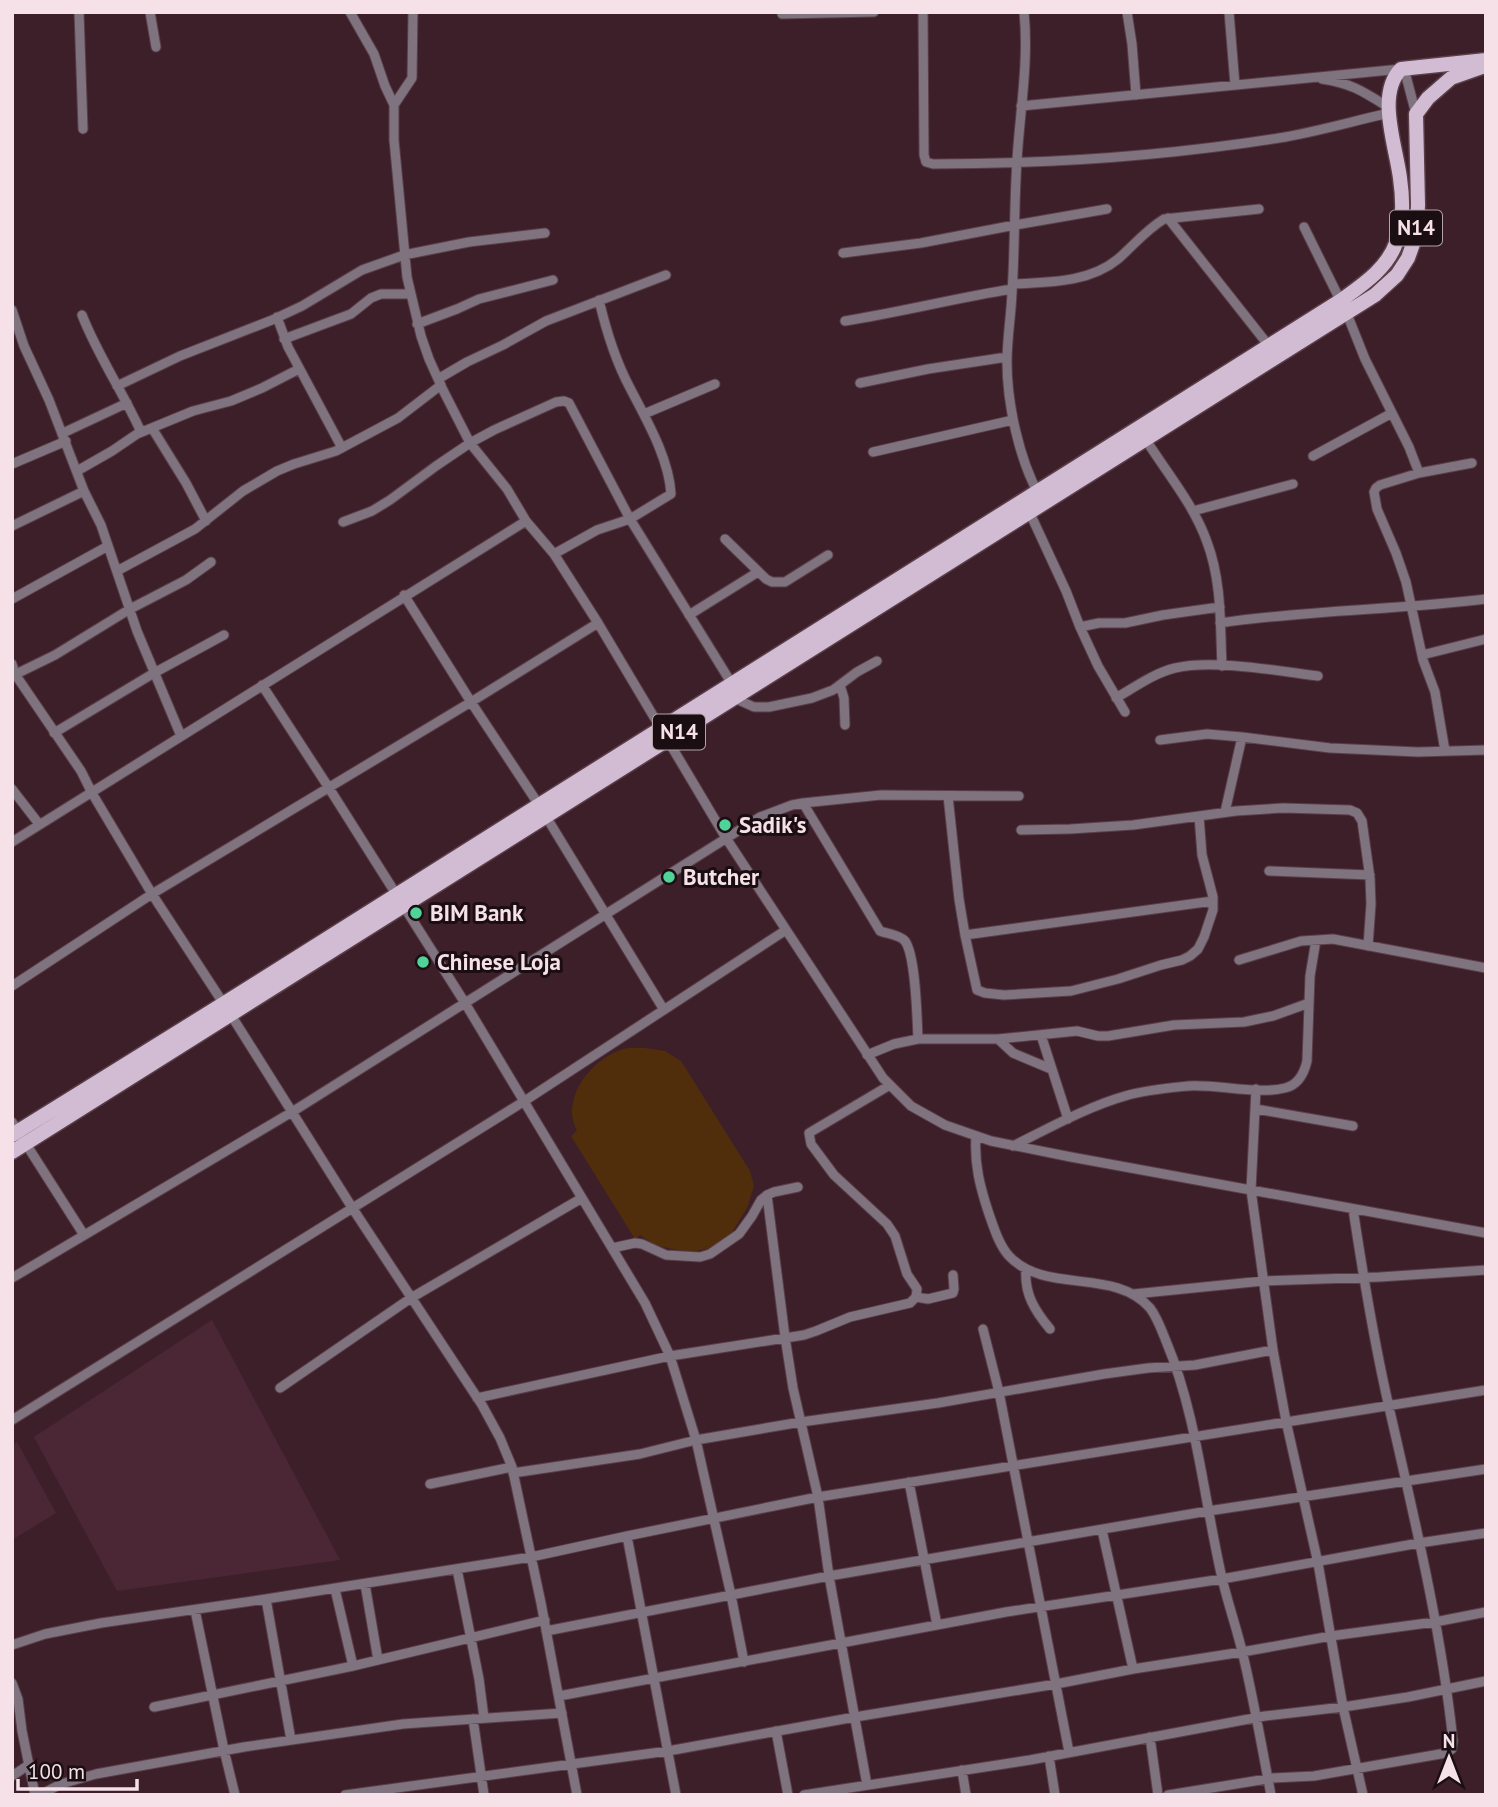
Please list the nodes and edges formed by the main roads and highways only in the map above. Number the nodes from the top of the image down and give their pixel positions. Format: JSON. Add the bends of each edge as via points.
{"nodes":[{"id":1,"x":1486,"y":60,"type":"edge"},
{"id":2,"x":1486,"y":66,"type":"edge"},
{"id":3,"x":1344,"y":307,"type":"junction"},
{"id":4,"x":1041,"y":498,"type":"junction"},
{"id":5,"x":17,"y":1133,"type":"edge"},
{"id":6,"x":12,"y":1152,"type":"edge"}],
"edges":[{"from":1,"to":3,"type":"main road","number":"N14","via":[[1401,69],[1395,75],[1389,110],[1402,193],[1400,230],[1385,262]]},
{"from":2,"to":3,"type":"main road","number":"N14","via":[[1451,78],[1416,114],[1417,224],[1408,258],[1375,295]]},
{"from":3,"to":4,"type":"main road","number":"N14","via":[[1146,440]]},
{"from":3,"to":4,"type":"main road","number":"N14","via":[[1269,345]]},
{"from":4,"to":5,"type":"main road","number":"N14","via":[[139,1064]]},
{"from":5,"to":6,"type":"main road","number":"N14"}]}
